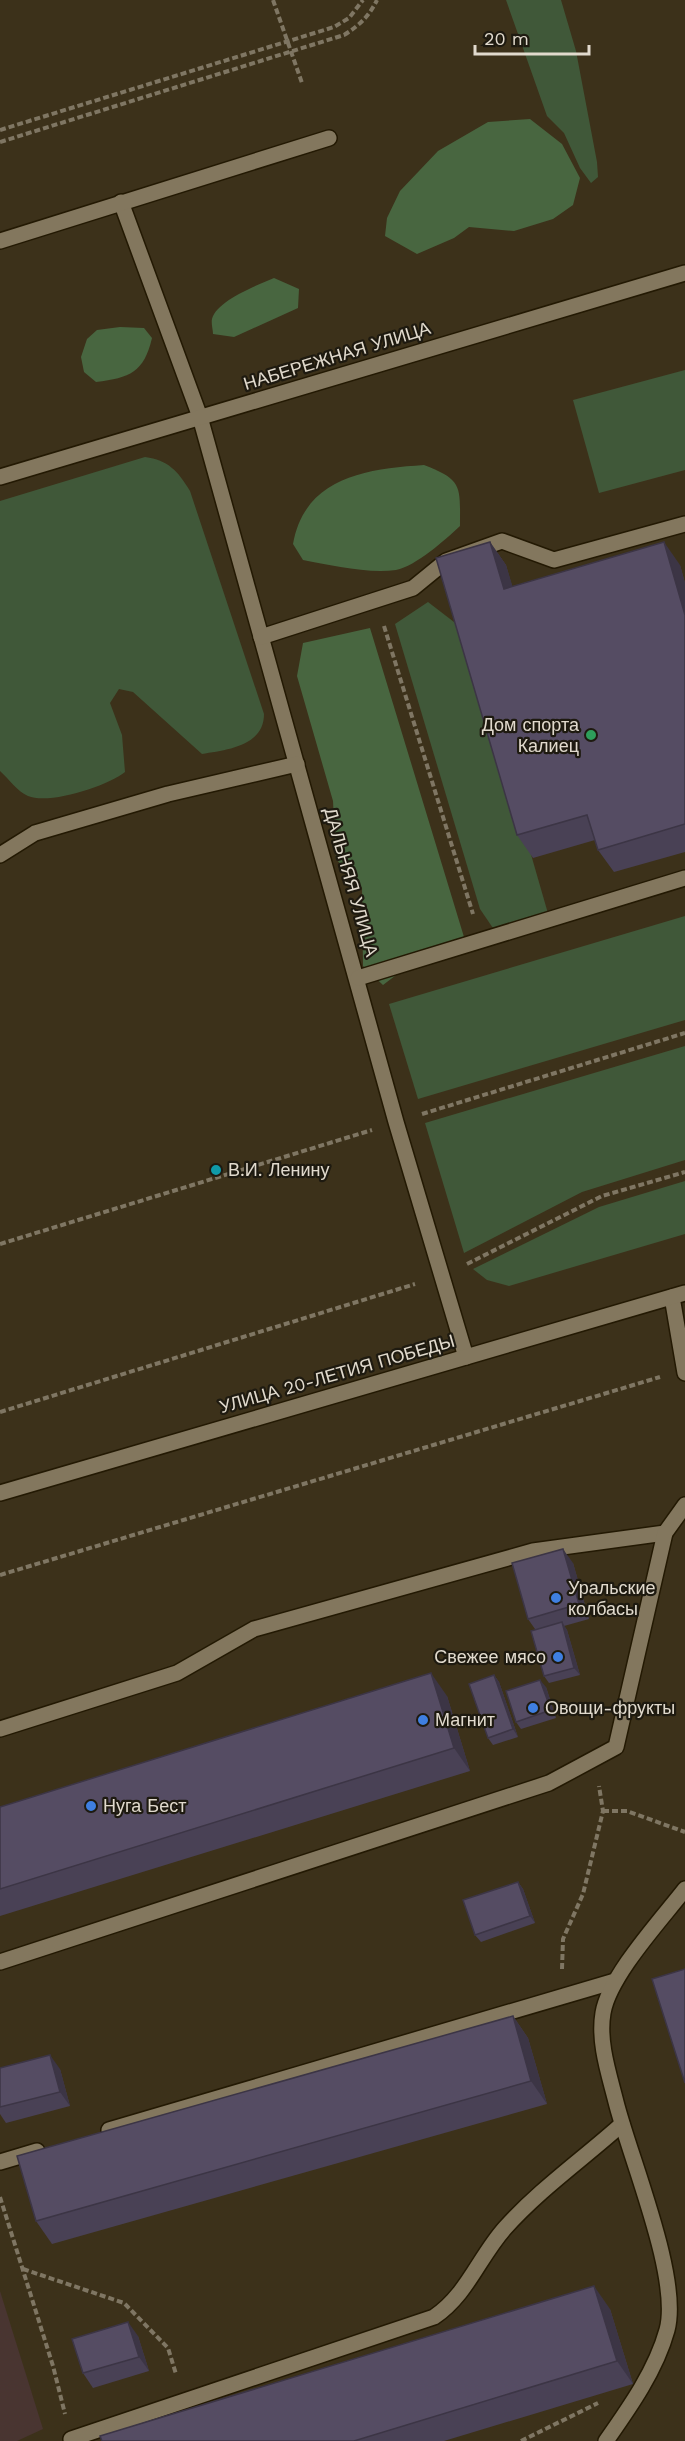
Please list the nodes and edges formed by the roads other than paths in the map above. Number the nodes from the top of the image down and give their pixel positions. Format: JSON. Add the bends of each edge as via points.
{"nodes":[{"id":1,"x":329,"y":138,"type":"dead end"},
{"id":2,"x":122,"y":202,"type":"junction"},
{"id":3,"x":0,"y":241,"type":"edge"},
{"id":4,"x":685,"y":273,"type":"edge"},
{"id":5,"x":200,"y":417,"type":"junction"},
{"id":6,"x":0,"y":477,"type":"edge"},
{"id":7,"x":685,"y":524,"type":"edge"},
{"id":8,"x":261,"y":637,"type":"junction"},
{"id":9,"x":297,"y":764,"type":"junction"},
{"id":10,"x":0,"y":855,"type":"edge"},
{"id":11,"x":685,"y":878,"type":"edge"},
{"id":12,"x":358,"y":978,"type":"junction"},
{"id":13,"x":679,"y":1295,"type":"edge"},
{"id":14,"x":466,"y":1357,"type":"junction"},
{"id":15,"x":685,"y":1372,"type":"edge"},
{"id":16,"x":0,"y":1493,"type":"edge"},
{"id":17,"x":685,"y":1505,"type":"edge"},
{"id":18,"x":665,"y":1533,"type":"junction"},
{"id":19,"x":0,"y":1729,"type":"edge"},
{"id":20,"x":685,"y":1889,"type":"edge"},
{"id":21,"x":0,"y":1962,"type":"edge"},
{"id":22,"x":615,"y":1981,"type":"junction"},
{"id":23,"x":621,"y":2124,"type":"junction"},
{"id":24,"x":91,"y":2136,"type":"edge"},
{"id":25,"x":57,"y":2146,"type":"edge"},
{"id":26,"x":0,"y":2162,"type":"edge"},
{"id":27,"x":70,"y":2439,"type":"road end"},
{"id":28,"x":606,"y":2441,"type":"edge"}],
"edges":[{"from":1,"to":2,"type":"street"},
{"from":2,"to":3,"type":"street"},
{"from":2,"to":5,"type":"street","name":"ДАЛЬНЯЯ УЛИЦА"},
{"from":4,"to":5,"type":"street","name":"НАБЕРЕЖНАЯ УЛИЦА"},
{"from":5,"to":6,"type":"street","name":"НАБЕРЕЖНАЯ УЛИЦА"},
{"from":5,"to":8,"type":"street","name":"ДАЛЬНЯЯ УЛИЦА"},
{"from":7,"to":8,"type":"street","via":[[554,560],[502,541],[446,561],[413,588]]},
{"from":8,"to":9,"type":"street","name":"ДАЛЬНЯЯ УЛИЦА"},
{"from":9,"to":10,"type":"street","via":[[168,794],[35,833]]},
{"from":9,"to":12,"type":"street","name":"ДАЛЬНЯЯ УЛИЦА"},
{"from":11,"to":12,"type":"street"},
{"from":12,"to":14,"type":"street","name":"ДАЛЬНЯЯ УЛИЦА"},
{"from":13,"to":14,"type":"street","name":"УЛИЦА 20-ЛЕТИЯ ПОБЕДЫ"},
{"from":13,"to":15,"type":"street"},
{"from":14,"to":16,"type":"street","name":"УЛИЦА 20-ЛЕТИЯ ПОБЕДЫ"},
{"from":17,"to":18,"type":"street"},
{"from":18,"to":19,"type":"street","via":[[533,1551],[254,1629],[177,1673]]},
{"from":18,"to":21,"type":"street","via":[[616,1747],[549,1783]]},
{"from":20,"to":22,"type":"street"},
{"from":22,"to":23,"type":"street","via":[[603,2012],[604,2050]]},
{"from":22,"to":24,"type":"street"},
{"from":23,"to":27,"type":"street","via":[[526,2207],[504,2230],[451,2306],[434,2317]]},
{"from":23,"to":28,"type":"street","via":[[664,2263],[670,2297],[668,2328],[659,2354]]},
{"from":25,"to":26,"type":"street"}]}
